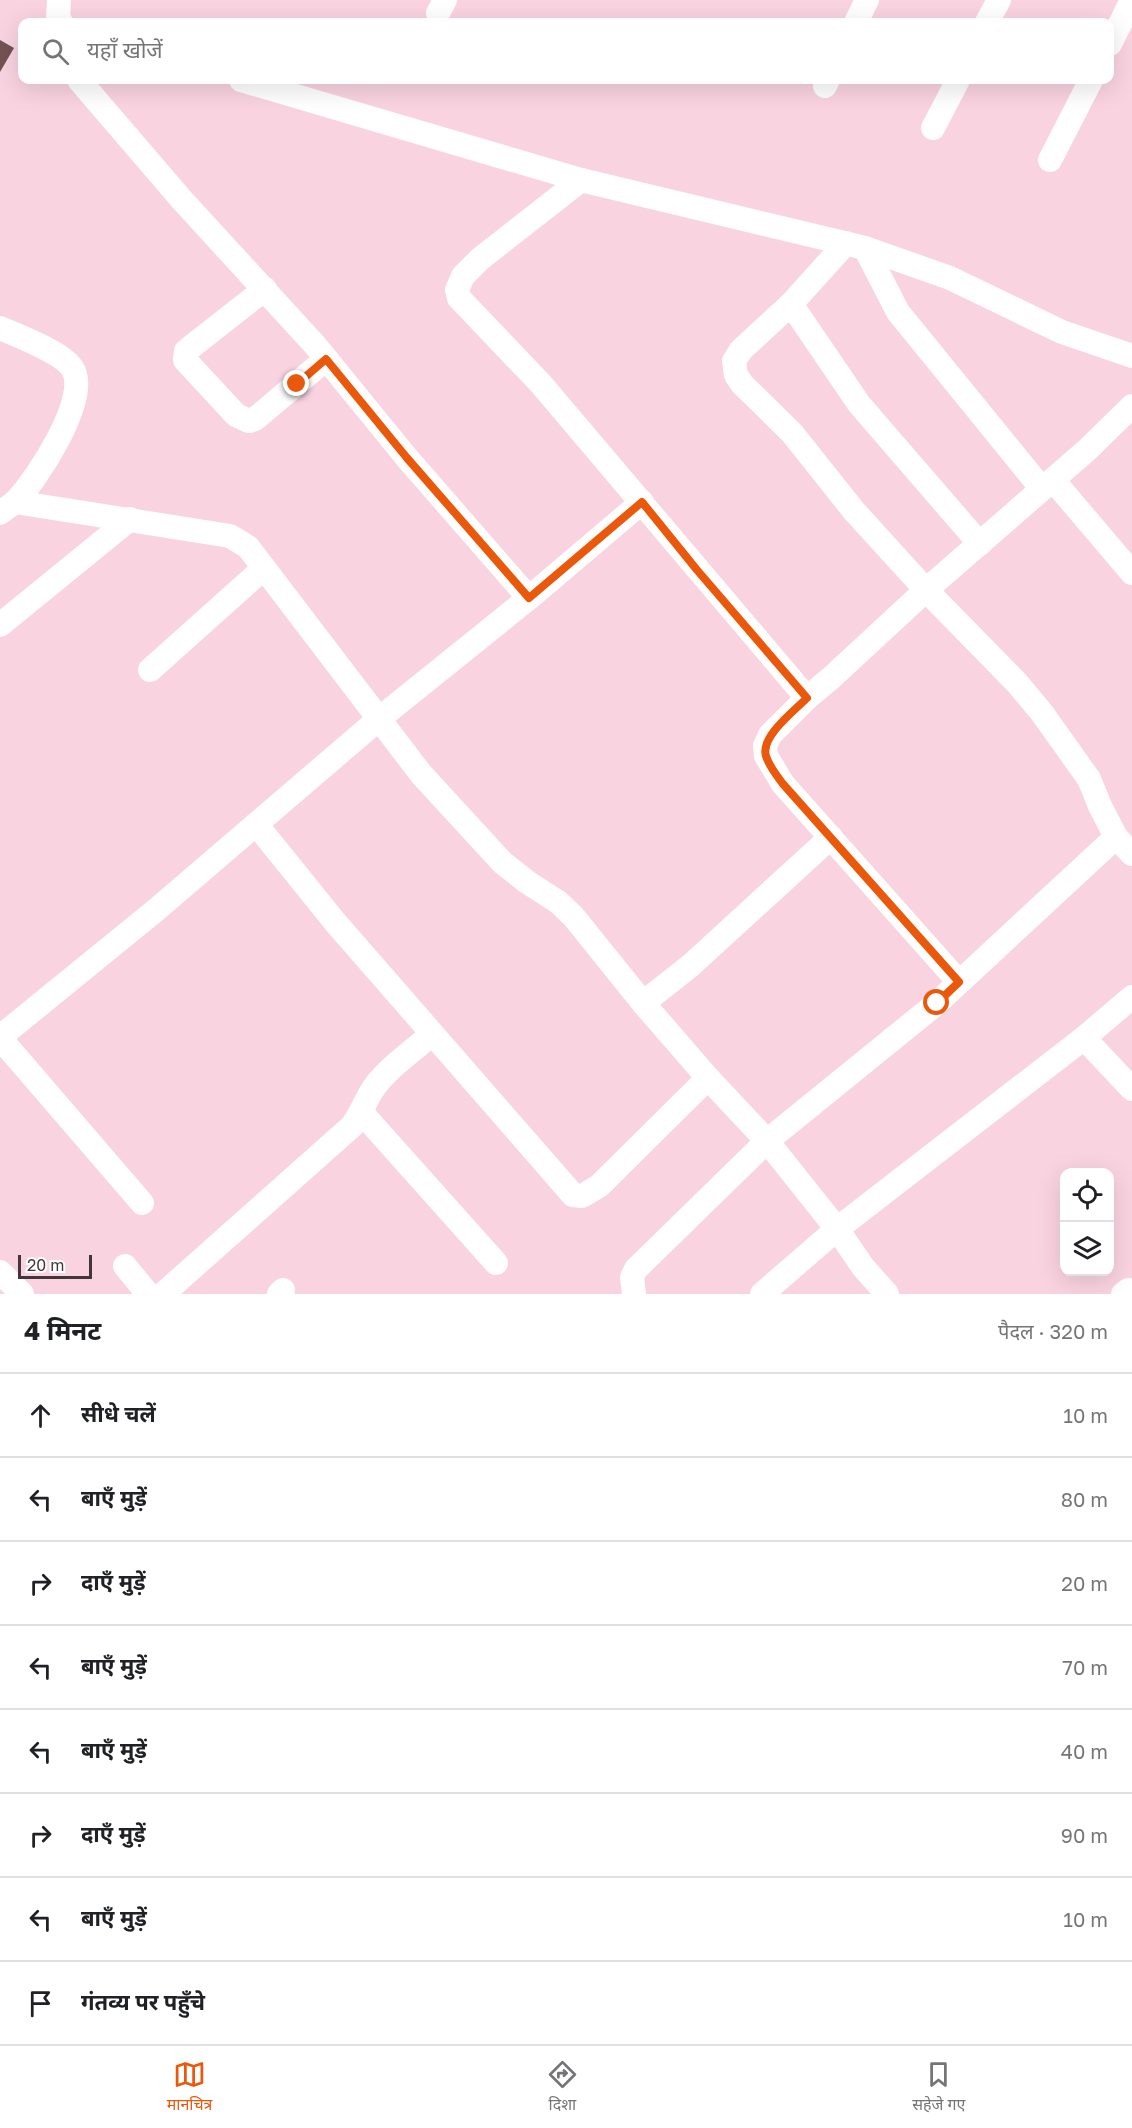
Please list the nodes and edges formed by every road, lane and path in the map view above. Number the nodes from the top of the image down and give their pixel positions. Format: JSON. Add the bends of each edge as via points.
{"nodes":[{"id":1,"x":59,"y":0,"type":"edge"},
{"id":2,"x":867,"y":0,"type":"edge"},
{"id":3,"x":999,"y":0,"type":"edge"},
{"id":4,"x":1132,"y":0,"type":"edge"},
{"id":5,"x":58,"y":18,"type":"edge"},
{"id":6,"x":858,"y":18,"type":"edge"},
{"id":7,"x":989,"y":18,"type":"edge"},
{"id":8,"x":1114,"y":36,"type":"edge"},
{"id":9,"x":82,"y":84,"type":"edge"},
{"id":10,"x":255,"y":84,"type":"edge"},
{"id":11,"x":956,"y":84,"type":"edge"},
{"id":12,"x":1089,"y":84,"type":"edge"},
{"id":13,"x":933,"y":128,"type":"dead end"},
{"id":14,"x":1050,"y":160,"type":"dead end"},
{"id":15,"x":581,"y":180,"type":"junction"},
{"id":16,"x":856,"y":245,"type":"junction"},
{"id":17,"x":265,"y":289,"type":"junction"},
{"id":18,"x":791,"y":304,"type":"junction"},
{"id":19,"x":0,"y":328,"type":"edge"},
{"id":20,"x":1132,"y":356,"type":"edge"},
{"id":21,"x":326,"y":359,"type":"junction"},
{"id":22,"x":1132,"y":406,"type":"edge"},
{"id":23,"x":1048,"y":484,"type":"junction"},
{"id":24,"x":642,"y":502,"type":"junction"},
{"id":25,"x":7,"y":507,"type":"edge"},
{"id":26,"x":130,"y":519,"type":"junction"},
{"id":27,"x":980,"y":544,"type":"junction"},
{"id":28,"x":264,"y":568,"type":"junction"},
{"id":29,"x":1132,"y":573,"type":"edge"},
{"id":30,"x":926,"y":590,"type":"junction"},
{"id":31,"x":529,"y":598,"type":"junction"},
{"id":32,"x":0,"y":625,"type":"edge"},
{"id":33,"x":150,"y":670,"type":"dead end"},
{"id":34,"x":807,"y":698,"type":"junction"},
{"id":35,"x":380,"y":718,"type":"junction"},
{"id":36,"x":256,"y":824,"type":"junction"},
{"id":37,"x":831,"y":837,"type":"junction"},
{"id":38,"x":1124,"y":846,"type":"edge"},
{"id":39,"x":959,"y":982,"type":"junction"},
{"id":40,"x":1132,"y":996,"type":"edge"},
{"id":41,"x":643,"y":1003,"type":"junction"},
{"id":42,"x":432,"y":1034,"type":"junction"},
{"id":43,"x":0,"y":1038,"type":"edge"},
{"id":44,"x":1084,"y":1038,"type":"junction"},
{"id":45,"x":708,"y":1078,"type":"junction"},
{"id":46,"x":1132,"y":1089,"type":"edge"},
{"id":47,"x":362,"y":1113,"type":"junction"},
{"id":48,"x":767,"y":1141,"type":"junction"},
{"id":49,"x":142,"y":1203,"type":"dead end"},
{"id":50,"x":837,"y":1229,"type":"junction"},
{"id":51,"x":496,"y":1263,"type":"dead end"},
{"id":52,"x":125,"y":1266,"type":"dead end"},
{"id":53,"x":148,"y":1294,"type":"edge"},
{"id":54,"x":163,"y":1294,"type":"edge"},
{"id":55,"x":634,"y":1294,"type":"edge"},
{"id":56,"x":762,"y":1294,"type":"edge"},
{"id":57,"x":887,"y":1294,"type":"edge"}],
"edges":[{"from":1,"to":5,"type":"street"},
{"from":2,"to":6,"type":"street"},
{"from":3,"to":7,"type":"street"},
{"from":4,"to":8,"type":"street"},
{"from":9,"to":17,"type":"street","via":[[182,201]]},
{"from":10,"to":15,"type":"street"},
{"from":11,"to":13,"type":"street"},
{"from":12,"to":14,"type":"street"},
{"from":15,"to":16,"type":"street"},
{"from":15,"to":24,"type":"street","via":[[480,259],[463,276],[457,290],[468,310],[541,384]]},
{"from":16,"to":18,"type":"street"},
{"from":16,"to":20,"type":"street","via":[[950,278],[1062,332]]},
{"from":16,"to":23,"type":"street","via":[[898,312]]},
{"from":17,"to":21,"type":"street"},
{"from":17,"to":21,"type":"street","via":[[190,347],[185,360],[236,415],[249,421]]},
{"from":18,"to":27,"type":"street","via":[[859,404]]},
{"from":18,"to":30,"type":"street","via":[[741,350],[734,361],[736,375],[792,433],[854,511]]},
{"from":19,"to":25,"type":"street","via":[[62,358],[76,375],[76,395],[60,438],[41,468]]},
{"from":21,"to":31,"type":"street"},
{"from":22,"to":23,"type":"street"},
{"from":23,"to":27,"type":"street"},
{"from":23,"to":29,"type":"street"},
{"from":24,"to":31,"type":"street"},
{"from":24,"to":34,"type":"street"},
{"from":25,"to":26,"type":"street"},
{"from":26,"to":28,"type":"street","via":[[230,536],[248,547]]},
{"from":26,"to":32,"type":"street"},
{"from":27,"to":30,"type":"street"},
{"from":28,"to":33,"type":"street"},
{"from":28,"to":35,"type":"street"},
{"from":30,"to":34,"type":"street"},
{"from":30,"to":38,"type":"street","via":[[1042,713],[1089,779],[1100,807]]},
{"from":31,"to":35,"type":"street"},
{"from":34,"to":37,"type":"street","via":[[770,735],[766,756],[783,784]]},
{"from":35,"to":36,"type":"street"},
{"from":35,"to":41,"type":"street","via":[[421,774],[503,863],[573,916]]},
{"from":36,"to":42,"type":"street"},
{"from":36,"to":43,"type":"street"},
{"from":37,"to":39,"type":"street"},
{"from":37,"to":41,"type":"street","via":[[690,966]]},
{"from":38,"to":39,"type":"street"},
{"from":39,"to":48,"type":"street"},
{"from":40,"to":44,"type":"street"},
{"from":41,"to":45,"type":"street"},
{"from":42,"to":45,"type":"street","via":[[573,1195],[582,1197],[599,1186]]},
{"from":42,"to":47,"type":"street","via":[[373,1088]]},
{"from":43,"to":49,"type":"street"},
{"from":44,"to":46,"type":"street"},
{"from":44,"to":50,"type":"street"},
{"from":45,"to":48,"type":"street"},
{"from":47,"to":51,"type":"street"},
{"from":47,"to":54,"type":"street"},
{"from":48,"to":50,"type":"street"},
{"from":48,"to":55,"type":"street","via":[[636,1269],[632,1277]]},
{"from":50,"to":56,"type":"street"},
{"from":50,"to":57,"type":"street"},
{"from":52,"to":53,"type":"street"}]}
